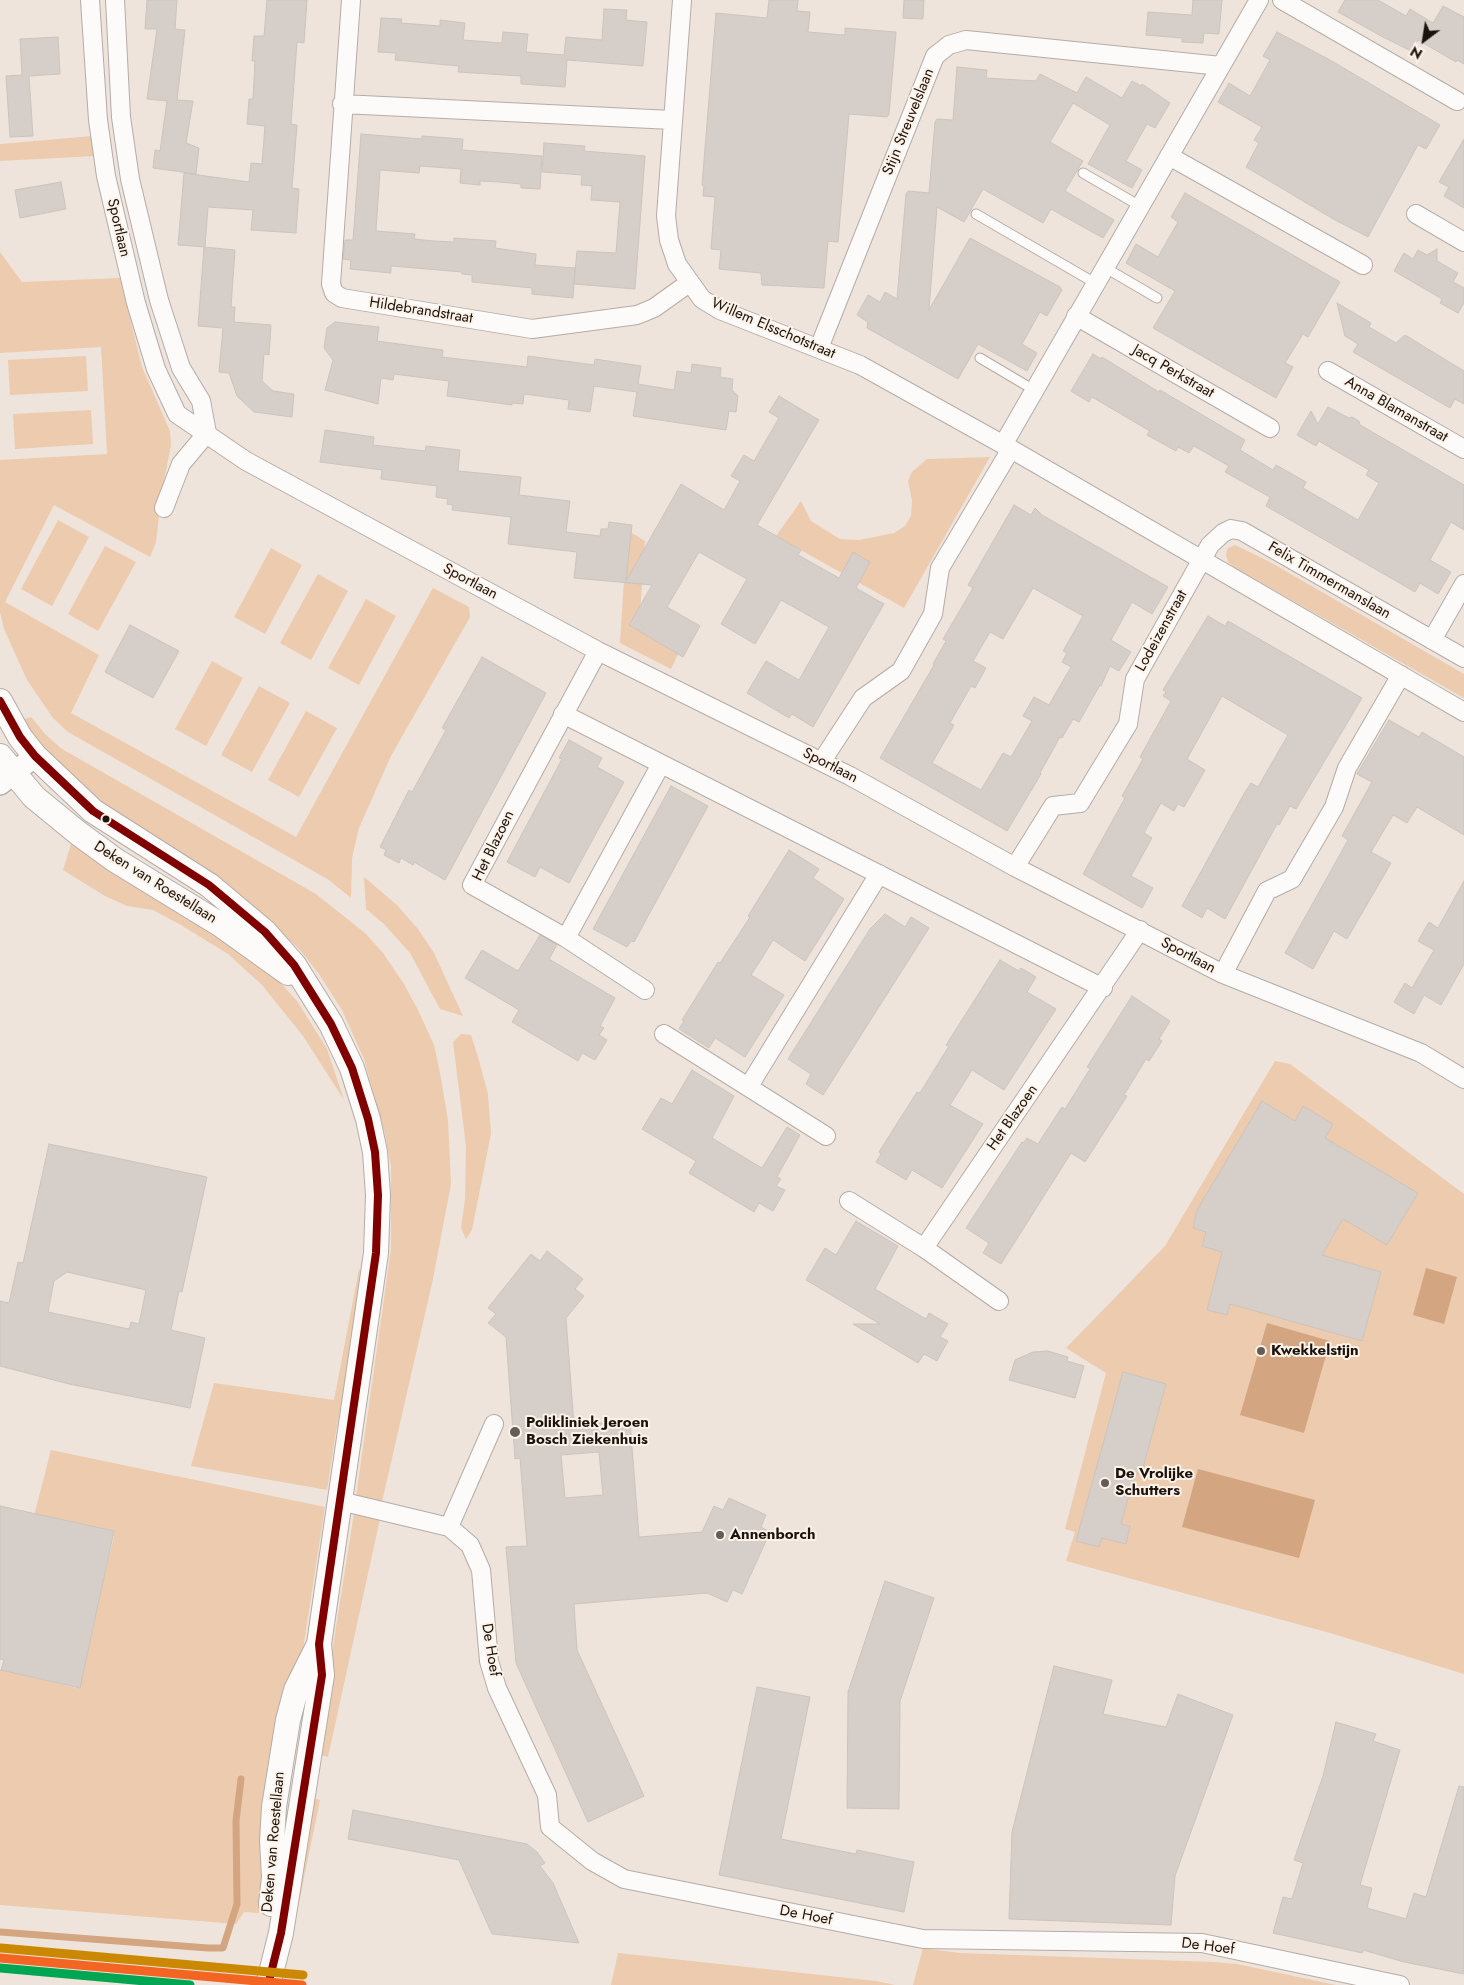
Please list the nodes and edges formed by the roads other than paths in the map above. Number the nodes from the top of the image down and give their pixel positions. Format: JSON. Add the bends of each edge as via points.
{"nodes":[{"id":1,"x":90,"y":0,"type":"edge"},
{"id":2,"x":115,"y":0,"type":"edge"},
{"id":3,"x":350,"y":0,"type":"edge"},
{"id":4,"x":682,"y":0,"type":"edge"},
{"id":5,"x":1259,"y":0,"type":"edge"},
{"id":6,"x":1282,"y":0,"type":"edge"},
{"id":7,"x":1221,"y":66,"type":"junction"},
{"id":8,"x":1457,"y":101,"type":"dead end"},
{"id":9,"x":342,"y":104,"type":"junction"},
{"id":10,"x":672,"y":120,"type":"junction"},
{"id":11,"x":1169,"y":156,"type":"junction"},
{"id":12,"x":1083,"y":173,"type":"dead end"},
{"id":13,"x":1140,"y":206,"type":"junction"},
{"id":14,"x":976,"y":214,"type":"dead end"},
{"id":15,"x":1416,"y":214,"type":"dead end"},
{"id":16,"x":1464,"y":242,"type":"edge"},
{"id":17,"x":1363,"y":265,"type":"dead end"},
{"id":18,"x":1104,"y":267,"type":"junction"},
{"id":19,"x":689,"y":283,"type":"junction"},
{"id":20,"x":1095,"y":283,"type":"junction"},
{"id":21,"x":1157,"y":298,"type":"dead end"},
{"id":22,"x":1076,"y":316,"type":"junction"},
{"id":23,"x":819,"y":348,"type":"junction"},
{"id":24,"x":980,"y":358,"type":"dead end"},
{"id":25,"x":1328,"y":371,"type":"dead end"},
{"id":26,"x":1034,"y":390,"type":"junction"},
{"id":27,"x":1270,"y":428,"type":"dead end"},
{"id":28,"x":207,"y":433,"type":"junction"},
{"id":29,"x":1007,"y":447,"type":"junction"},
{"id":30,"x":1464,"y":449,"type":"edge"},
{"id":31,"x":164,"y":508,"type":"dead end"},
{"id":32,"x":1202,"y":560,"type":"junction"},
{"id":33,"x":1464,"y":584,"type":"edge"},
{"id":34,"x":1432,"y":640,"type":"junction"},
{"id":35,"x":598,"y":651,"type":"junction"},
{"id":36,"x":1464,"y":658,"type":"edge"},
{"id":37,"x":1401,"y":675,"type":"junction"},
{"id":38,"x":0,"y":702,"type":"edge"},
{"id":39,"x":1464,"y":712,"type":"edge"},
{"id":40,"x":563,"y":714,"type":"junction"},
{"id":41,"x":20,"y":737,"type":"junction"},
{"id":42,"x":36,"y":756,"type":"junction"},
{"id":43,"x":822,"y":762,"type":"junction"},
{"id":44,"x":661,"y":764,"type":"junction"},
{"id":45,"x":3,"y":767,"type":"edge"},
{"id":46,"x":1016,"y":867,"type":"junction"},
{"id":47,"x":879,"y":874,"type":"junction"},
{"id":48,"x":1140,"y":930,"type":"junction"},
{"id":49,"x":566,"y":938,"type":"junction"},
{"id":50,"x":1223,"y":974,"type":"junction"},
{"id":51,"x":1103,"y":988,"type":"junction"},
{"id":52,"x":644,"y":990,"type":"dead end"},
{"id":53,"x":318,"y":1002,"type":"junction"},
{"id":54,"x":664,"y":1034,"type":"dead end"},
{"id":55,"x":1464,"y":1079,"type":"edge"},
{"id":56,"x":749,"y":1086,"type":"junction"},
{"id":57,"x":826,"y":1136,"type":"dead end"},
{"id":58,"x":849,"y":1201,"type":"dead end"},
{"id":59,"x":924,"y":1248,"type":"junction"},
{"id":60,"x":998,"y":1300,"type":"dead end"},
{"id":61,"x":494,"y":1424,"type":"dead end"},
{"id":62,"x":340,"y":1501,"type":"junction"},
{"id":63,"x":449,"y":1527,"type":"junction"},
{"id":64,"x":319,"y":1644,"type":"junction"},
{"id":65,"x":251,"y":1985,"type":"edge"},
{"id":66,"x":268,"y":1985,"type":"edge"},
{"id":67,"x":1400,"y":1985,"type":"edge"}],
"edges":[{"from":1,"to":28,"type":"street","name":"Sportlaan","via":[[98,120],[106,176],[136,303],[156,369],[177,414]]},
{"from":2,"to":28,"type":"street","name":"Sportlaan","via":[[121,117],[130,179],[159,300],[181,368],[200,401]]},
{"from":3,"to":9,"type":"street","name":"Hildebrandstraat"},
{"from":4,"to":10,"type":"street","name":"Willem Elsschotstraat"},
{"from":5,"to":7,"type":"street"},
{"from":6,"to":8,"type":"street"},
{"from":7,"to":11,"type":"street"},
{"from":7,"to":23,"type":"street","name":"Stijn Streuvelslaan","via":[[966,40],[949,45],[935,56]]},
{"from":9,"to":10,"type":"street"},
{"from":9,"to":19,"type":"street","name":"Hildebrandstraat","via":[[331,284],[334,293],[342,298],[532,329],[637,315],[654,308]]},
{"from":10,"to":19,"type":"street","name":"Willem Elsschotstraat","via":[[666,216],[677,264]]},
{"from":11,"to":13,"type":"street"},
{"from":11,"to":17,"type":"street"},
{"from":12,"to":13,"type":"lane"},
{"from":13,"to":18,"type":"street"},
{"from":14,"to":20,"type":"lane"},
{"from":15,"to":16,"type":"street"},
{"from":18,"to":20,"type":"street"},
{"from":18,"to":21,"type":"lane"},
{"from":19,"to":23,"type":"street","name":"Willem Elsschotstraat","via":[[702,299],[720,310]]},
{"from":20,"to":22,"type":"street"},
{"from":22,"to":26,"type":"street"},
{"from":22,"to":27,"type":"street","name":"Jacq Perkstraat"},
{"from":23,"to":29,"type":"street","name":"Willem Elsschotstraat","via":[[860,365]]},
{"from":24,"to":26,"type":"lane"},
{"from":25,"to":30,"type":"street","name":"Anna Blamanstraat"},
{"from":26,"to":29,"type":"street"},
{"from":28,"to":31,"type":"street","via":[[181,464]]},
{"from":28,"to":35,"type":"street","name":"Sportlaan","via":[[246,461]]},
{"from":29,"to":32,"type":"street"},
{"from":29,"to":43,"type":"street","via":[[940,568],[932,614],[901,671],[863,698]]},
{"from":32,"to":34,"type":"street","name":"Felix Timmermanslaan","via":[[1222,533],[1231,529],[1242,531]]},
{"from":32,"to":37,"type":"street"},
{"from":32,"to":46,"type":"street","name":"Lodeizenstraat","via":[[1135,679],[1128,724],[1080,803],[1053,806]]},
{"from":33,"to":34,"type":"street"},
{"from":34,"to":36,"type":"street","name":"Felix Timmermanslaan"},
{"from":35,"to":40,"type":"street","name":"Het Blazoen"},
{"from":35,"to":43,"type":"street","name":"Sportlaan"},
{"from":37,"to":39,"type":"street"},
{"from":37,"to":50,"type":"street","via":[[1347,768],[1334,807],[1292,879],[1267,891]]},
{"from":38,"to":41,"type":"main road","name":"Deken van Roestellaan"},
{"from":40,"to":44,"type":"street"},
{"from":40,"to":49,"type":"street","name":"Het Blazoen","via":[[472,885]]},
{"from":41,"to":42,"type":"main road","name":"Deken van Roestellaan"},
{"from":41,"to":45,"type":"street"},
{"from":42,"to":45,"type":"street"},
{"from":42,"to":53,"type":"main road","name":"Deken van Roestellaan","via":[[93,811],[235,905],[294,965]]},
{"from":43,"to":46,"type":"street","name":"Sportlaan"},
{"from":44,"to":47,"type":"street"},
{"from":44,"to":49,"type":"street"},
{"from":45,"to":53,"type":"main road","name":"Deken van Roestellaan","via":[[34,797],[114,860],[253,947]]},
{"from":46,"to":48,"type":"street","name":"Sportlaan"},
{"from":47,"to":51,"type":"street"},
{"from":47,"to":56,"type":"street"},
{"from":48,"to":50,"type":"street","name":"Sportlaan"},
{"from":48,"to":51,"type":"street","name":"Het Blazoen"},
{"from":49,"to":52,"type":"street","name":"Het Blazoen"},
{"from":50,"to":55,"type":"street","name":"Sportlaan","via":[[1421,1053]]},
{"from":51,"to":59,"type":"street","name":"Het Blazoen"},
{"from":53,"to":62,"type":"main road","name":"Deken van Roestellaan","via":[[344,1049],[360,1088],[375,1152],[378,1195],[376,1253]]},
{"from":54,"to":56,"type":"street"},
{"from":56,"to":57,"type":"street"},
{"from":58,"to":59,"type":"street"},
{"from":59,"to":60,"type":"street"},
{"from":61,"to":63,"type":"street"},
{"from":62,"to":63,"type":"street","name":"De Hoef"},
{"from":62,"to":64,"type":"main road","name":"Deken van Roestellaan"},
{"from":63,"to":67,"type":"street","name":"De Hoef","via":[[470,1545],[481,1570],[489,1661],[497,1688],[547,1795],[550,1827],[592,1860],[624,1879],[923,1939],[1202,1943]]},
{"from":64,"to":65,"type":"main road","name":"Deken van Roestellaan","via":[[296,1690],[288,1720],[274,1807],[272,1899]]},
{"from":64,"to":66,"type":"main road","name":"Deken van Roestellaan","via":[[322,1675],[306,1782],[281,1933]]}]}
